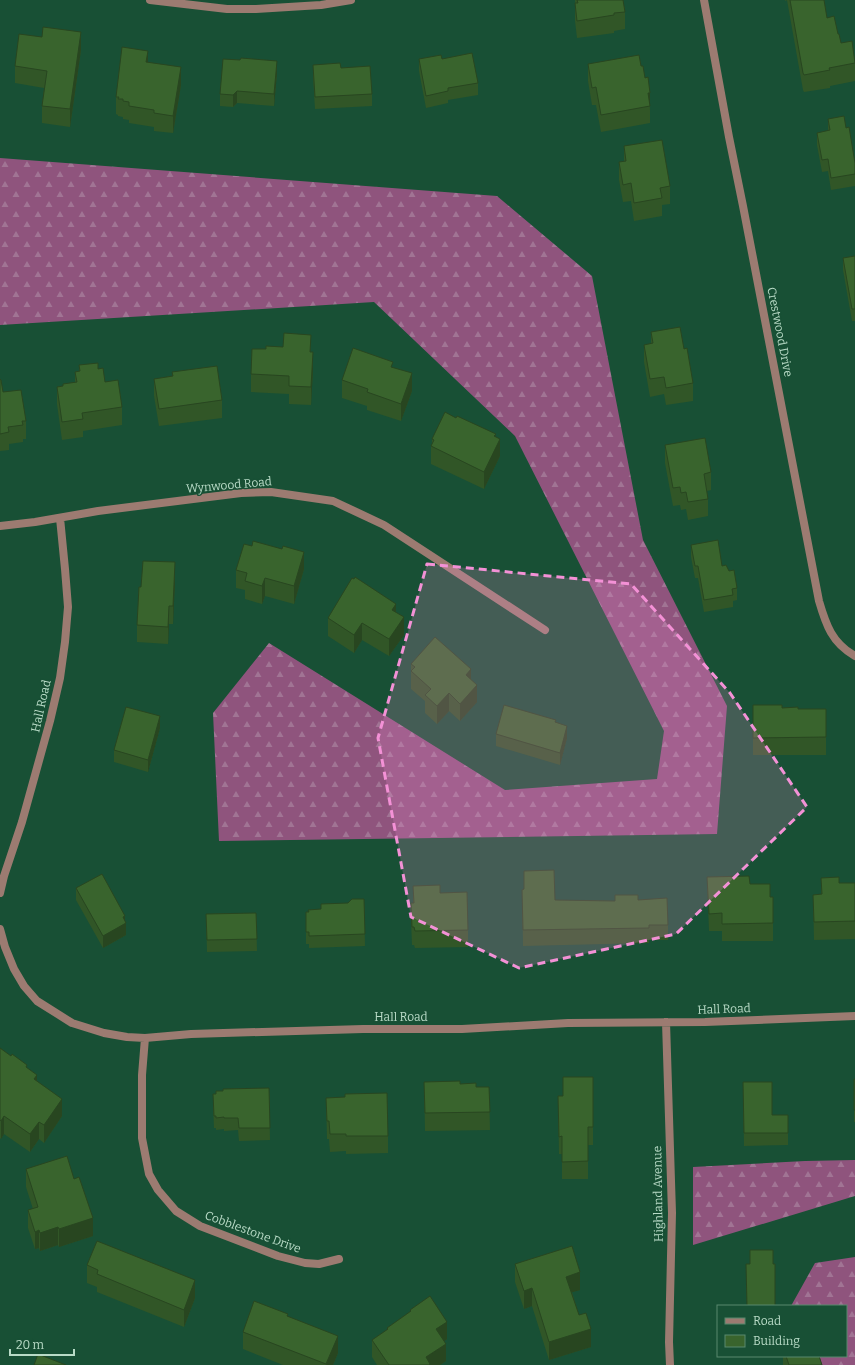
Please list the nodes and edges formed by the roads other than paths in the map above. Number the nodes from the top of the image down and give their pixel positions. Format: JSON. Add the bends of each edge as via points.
{"nodes":[{"id":1,"x":150,"y":0,"type":"edge"},
{"id":2,"x":351,"y":0,"type":"edge"},
{"id":3,"x":704,"y":0,"type":"edge"},
{"id":4,"x":60,"y":518,"type":"junction"},
{"id":5,"x":0,"y":526,"type":"edge"},
{"id":6,"x":545,"y":630,"type":"dead end"},
{"id":7,"x":855,"y":656,"type":"edge"},
{"id":8,"x":0,"y":893,"type":"edge"},
{"id":9,"x":0,"y":929,"type":"edge"},
{"id":10,"x":855,"y":1016,"type":"edge"},
{"id":11,"x":666,"y":1022,"type":"junction"},
{"id":12,"x":145,"y":1038,"type":"junction"},
{"id":13,"x":339,"y":1259,"type":"dead end"},
{"id":14,"x":670,"y":1365,"type":"edge"}],
"edges":[{"from":1,"to":2,"type":"street","via":[[234,9],[321,5]]},
{"from":3,"to":7,"type":"street","name":"Crestwood Drive","via":[[819,602],[832,635]]},
{"from":4,"to":5,"type":"street","name":"Wynwood Road"},
{"from":4,"to":6,"type":"street","name":"Wynwood Road","via":[[241,493],[271,492],[333,501],[384,525]]},
{"from":4,"to":8,"type":"street","name":"Hall Road","via":[[68,607],[60,678],[22,822]]},
{"from":9,"to":12,"type":"street","name":"Hall Road","via":[[14,969],[37,1001],[72,1023],[104,1033]]},
{"from":10,"to":11,"type":"street","name":"Hall Road"},
{"from":11,"to":12,"type":"street","name":"Hall Road","via":[[191,1034]]},
{"from":11,"to":14,"type":"street","name":"Highland Avenue","via":[[672,1213]]},
{"from":12,"to":13,"type":"street","name":"Cobblestone Drive","via":[[142,1138],[149,1174],[158,1190],[176,1211],[200,1226],[278,1256],[319,1264]]}]}
